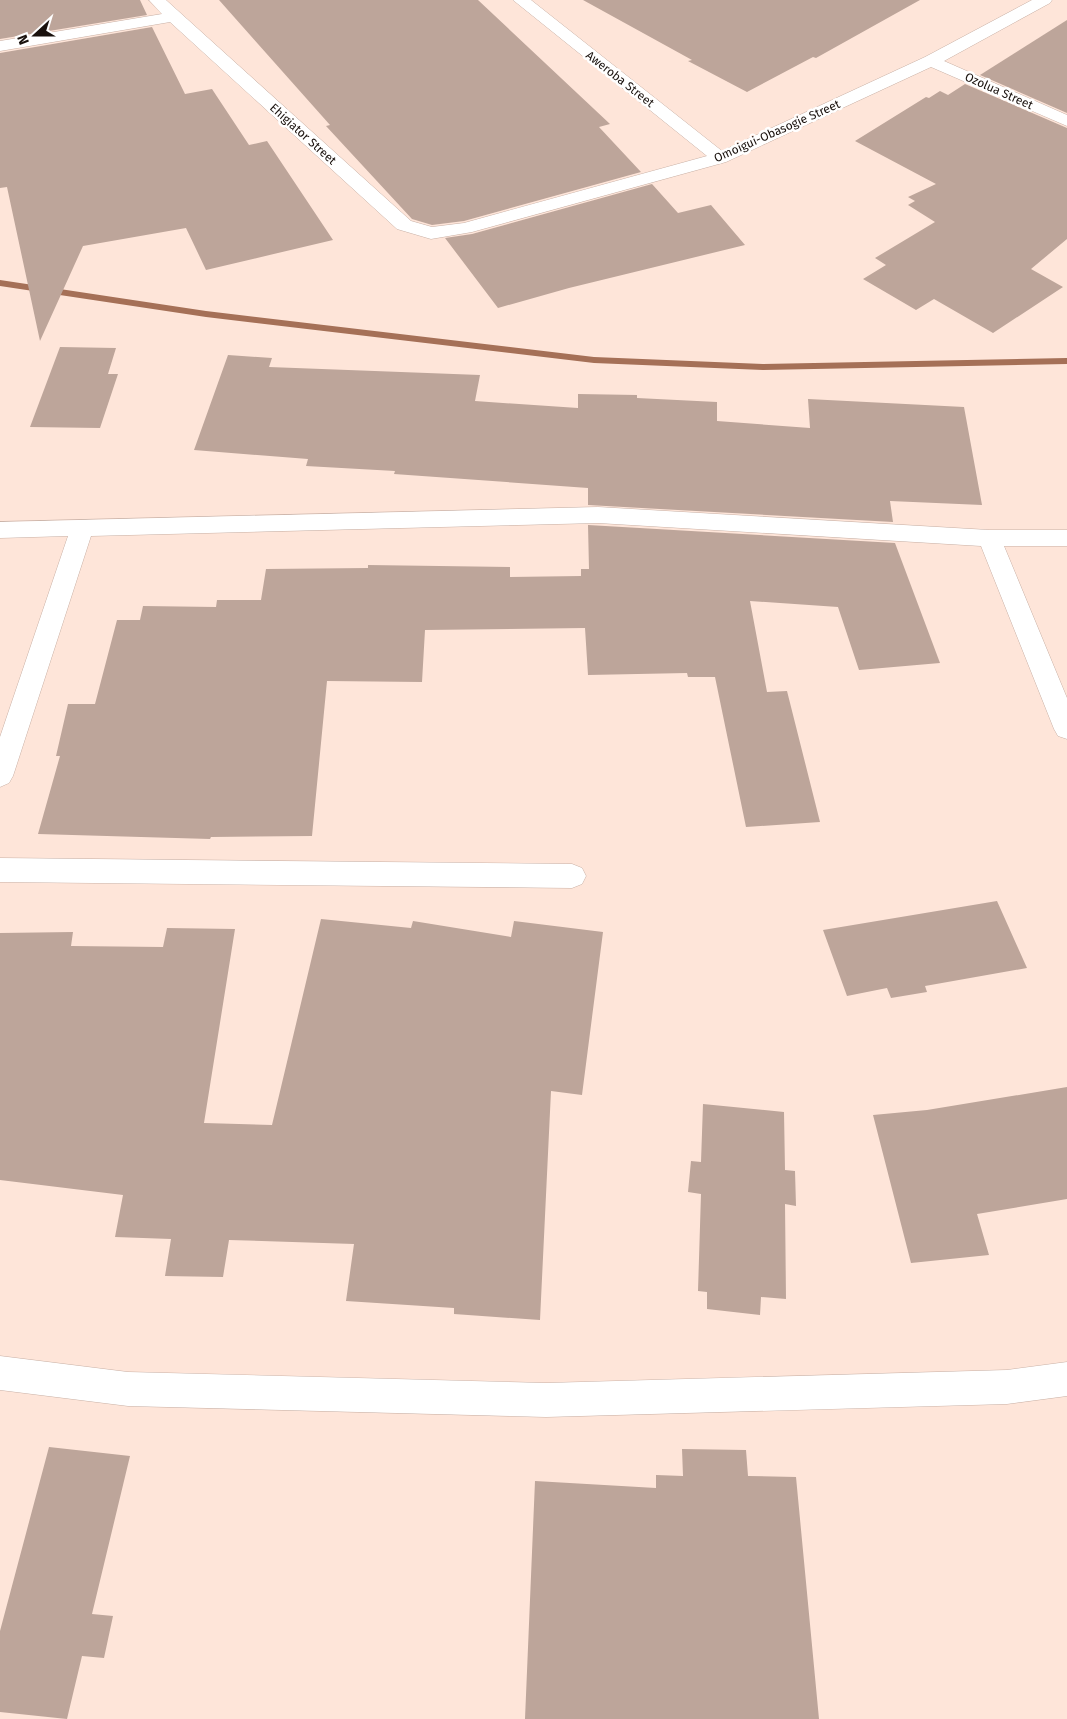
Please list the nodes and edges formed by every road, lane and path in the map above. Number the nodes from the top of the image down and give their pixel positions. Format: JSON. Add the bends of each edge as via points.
{"nodes":[{"id":1,"x":158,"y":0,"type":"edge"},
{"id":2,"x":521,"y":0,"type":"edge"},
{"id":3,"x":1044,"y":0,"type":"edge"},
{"id":4,"x":173,"y":16,"type":"junction"},
{"id":5,"x":0,"y":46,"type":"edge"},
{"id":6,"x":931,"y":61,"type":"junction"},
{"id":7,"x":1067,"y":121,"type":"edge"},
{"id":8,"x":720,"y":158,"type":"junction"},
{"id":9,"x":465,"y":228,"type":"joint"},
{"id":10,"x":82,"y":529,"type":"junction"},
{"id":11,"x":0,"y":530,"type":"edge"},
{"id":12,"x":989,"y":538,"type":"junction"},
{"id":13,"x":1067,"y":538,"type":"edge"},
{"id":14,"x":1067,"y":729,"type":"edge"},
{"id":15,"x":0,"y":776,"type":"edge"},
{"id":16,"x":0,"y":870,"type":"edge"},
{"id":17,"x":572,"y":876,"type":"dead end"},
{"id":18,"x":0,"y":1373,"type":"edge"},
{"id":19,"x":1067,"y":1379,"type":"edge"}],
"edges":[{"from":1,"to":4,"type":"street","name":"Ehigiator Street"},
{"from":2,"to":8,"type":"street","name":"Aweroba Street"},
{"from":3,"to":6,"type":"street","name":"Omoigui-Obasogie Street"},
{"from":4,"to":5,"type":"street"},
{"from":4,"to":9,"type":"street","name":"Ehigiator Street","via":[[404,225],[431,233]]},
{"from":6,"to":7,"type":"street","name":"Ozolua Street"},
{"from":6,"to":8,"type":"street","name":"Omoigui-Obasogie Street"},
{"from":8,"to":9,"type":"street","name":"Omoigui-Obasogie Street"},
{"from":10,"to":11,"type":"street"},
{"from":10,"to":12,"type":"street","via":[[598,515]]},
{"from":10,"to":15,"type":"street"},
{"from":12,"to":13,"type":"street"},
{"from":12,"to":14,"type":"street"},
{"from":16,"to":17,"type":"street"},
{"from":18,"to":19,"type":"street","via":[[128,1389],[546,1400],[1006,1387]]}]}
